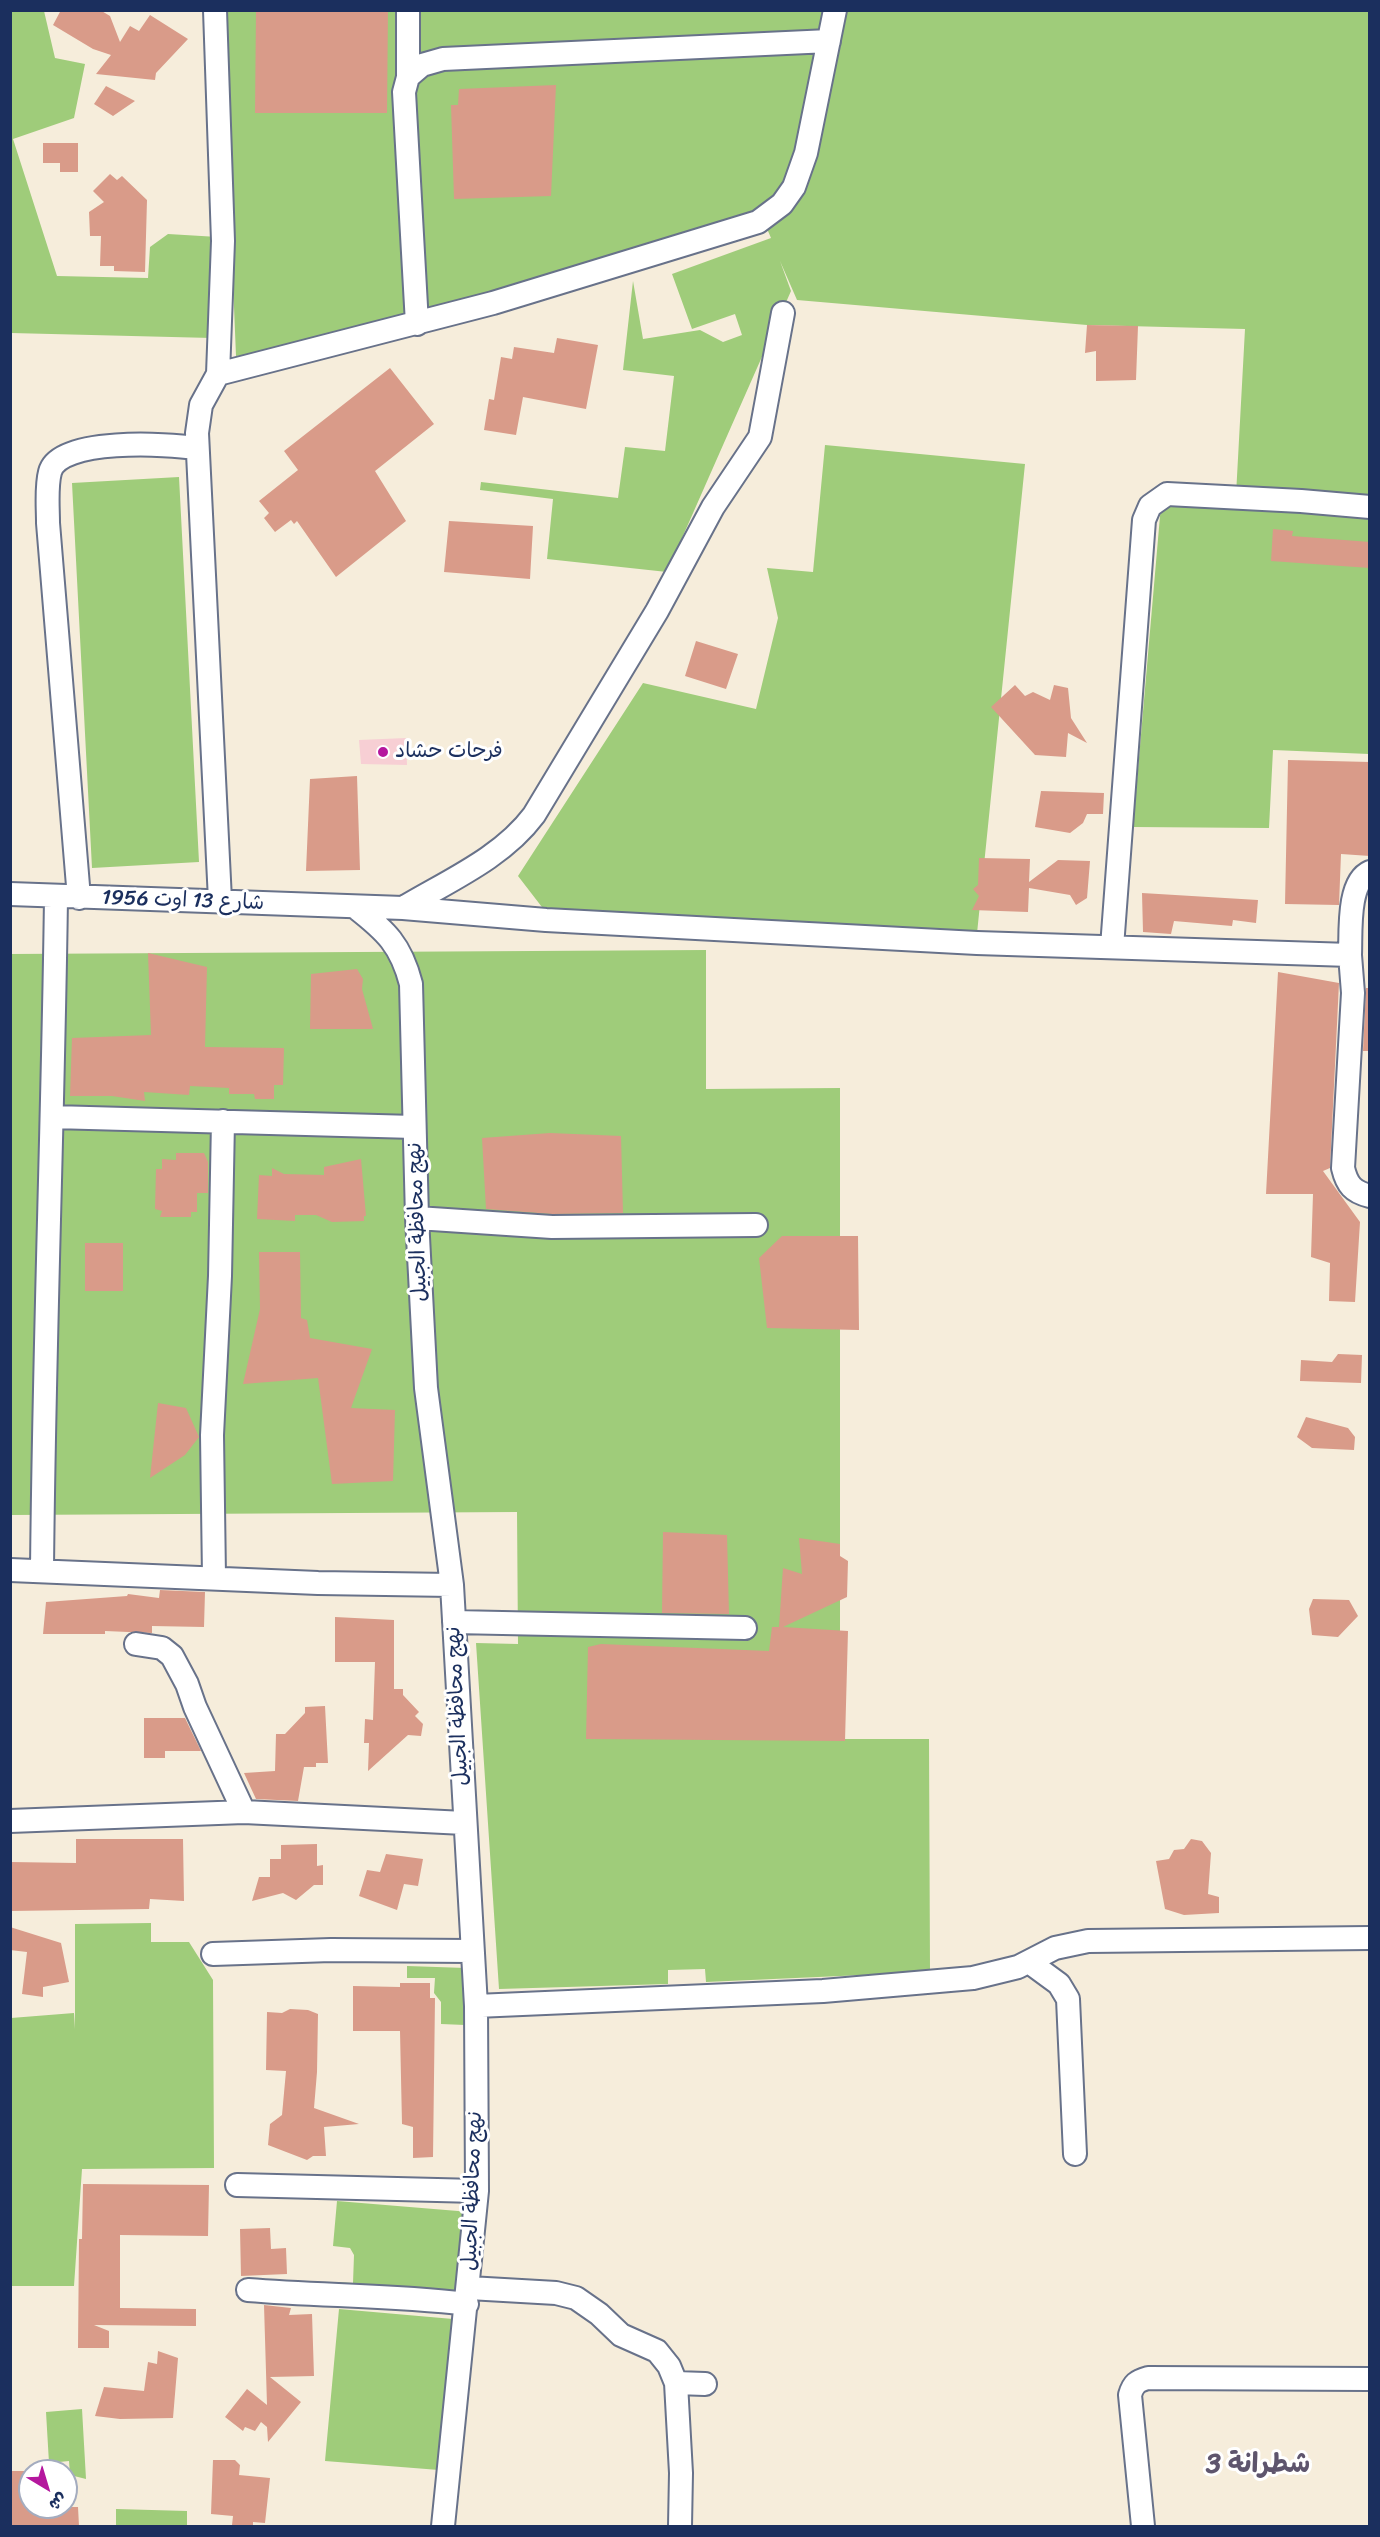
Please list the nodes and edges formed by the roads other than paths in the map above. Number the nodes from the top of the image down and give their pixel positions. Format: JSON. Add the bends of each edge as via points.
{"nodes":[{"id":1,"x":215,"y":10,"type":"edge"},
{"id":2,"x":408,"y":10,"type":"edge"},
{"id":3,"x":835,"y":10,"type":"edge"},
{"id":4,"x":829,"y":41,"type":"junction"},
{"id":5,"x":408,"y":77,"type":"junction"},
{"id":6,"x":783,"y":313,"type":"dead end"},
{"id":7,"x":417,"y":324,"type":"junction"},
{"id":8,"x":218,"y":374,"type":"junction"},
{"id":9,"x":198,"y":448,"type":"junction"},
{"id":10,"x":1370,"y":507,"type":"edge"},
{"id":11,"x":1370,"y":872,"type":"edge"},
{"id":12,"x":10,"y":894,"type":"edge"},
{"id":13,"x":67,"y":898,"type":"junction"},
{"id":14,"x":220,"y":900,"type":"junction"},
{"id":15,"x":355,"y":907,"type":"junction"},
{"id":16,"x":403,"y":908,"type":"junction"},
{"id":17,"x":1112,"y":947,"type":"junction"},
{"id":18,"x":1350,"y":956,"type":"junction"},
{"id":19,"x":53,"y":1117,"type":"junction"},
{"id":20,"x":223,"y":1121,"type":"junction"},
{"id":21,"x":414,"y":1127,"type":"junction"},
{"id":22,"x":1370,"y":1196,"type":"edge"},
{"id":23,"x":417,"y":1218,"type":"junction"},
{"id":24,"x":756,"y":1225,"type":"dead end"},
{"id":25,"x":10,"y":1570,"type":"edge"},
{"id":26,"x":42,"y":1571,"type":"junction"},
{"id":27,"x":214,"y":1577,"type":"junction"},
{"id":28,"x":452,"y":1585,"type":"junction"},
{"id":29,"x":454,"y":1622,"type":"junction"},
{"id":30,"x":746,"y":1628,"type":"dead end"},
{"id":31,"x":136,"y":1644,"type":"dead end"},
{"id":32,"x":244,"y":1812,"type":"junction"},
{"id":33,"x":10,"y":1821,"type":"edge"},
{"id":34,"x":464,"y":1823,"type":"junction"},
{"id":35,"x":1370,"y":1938,"type":"edge"},
{"id":36,"x":471,"y":1951,"type":"junction"},
{"id":37,"x":213,"y":1954,"type":"dead end"},
{"id":38,"x":1029,"y":1962,"type":"junction"},
{"id":39,"x":476,"y":2006,"type":"junction"},
{"id":40,"x":1075,"y":2154,"type":"dead end"},
{"id":41,"x":237,"y":2185,"type":"dead end"},
{"id":42,"x":477,"y":2191,"type":"junction"},
{"id":43,"x":248,"y":2290,"type":"dead end"},
{"id":44,"x":468,"y":2296,"type":"junction"},
{"id":45,"x":1370,"y":2379,"type":"edge"},
{"id":46,"x":676,"y":2383,"type":"junction"},
{"id":47,"x":705,"y":2384,"type":"dead end"},
{"id":48,"x":443,"y":2526,"type":"edge"},
{"id":49,"x":680,"y":2526,"type":"edge"},
{"id":50,"x":1143,"y":2526,"type":"edge"}],
"edges":[{"from":1,"to":8,"type":"street","via":[[223,241]]},
{"from":2,"to":5,"type":"street"},
{"from":3,"to":4,"type":"street"},
{"from":4,"to":5,"type":"street","via":[[443,59],[422,65]]},
{"from":4,"to":7,"type":"street","via":[[806,153],[794,187],[782,204],[758,222]]},
{"from":5,"to":7,"type":"street","via":[[404,120]]},
{"from":6,"to":16,"type":"street","via":[[760,437],[712,507],[657,611],[534,815],[519,835],[502,848]]},
{"from":7,"to":8,"type":"street"},
{"from":8,"to":9,"type":"street","via":[[201,405]]},
{"from":9,"to":13,"type":"street","via":[[162,443],[85,449],[62,455],[50,471],[48,523]]},
{"from":9,"to":14,"type":"street"},
{"from":10,"to":17,"type":"street","via":[[1167,494],[1150,506],[1144,520]]},
{"from":11,"to":18,"type":"street","via":[[1358,879],[1354,890]]},
{"from":12,"to":13,"type":"street","name":"شارع 13 اوت 1956"},
{"from":13,"to":14,"type":"street","name":"شارع 13 اوت 1956"},
{"from":13,"to":19,"type":"street"},
{"from":14,"to":15,"type":"street","name":"شارع 13 اوت 1956"},
{"from":15,"to":16,"type":"street","name":"شارع 13 اوت 1956"},
{"from":15,"to":21,"type":"street","name":"نهج محافظة الجبيل","via":[[381,927],[405,960],[411,984]]},
{"from":16,"to":17,"type":"street","name":"شارع 13 اوت 1956","via":[[546,920]]},
{"from":17,"to":18,"type":"street","name":"شارع 13 اوت 1956"},
{"from":18,"to":22,"type":"street","via":[[1353,993],[1343,1168],[1352,1189]]},
{"from":19,"to":20,"type":"street"},
{"from":19,"to":26,"type":"street"},
{"from":20,"to":21,"type":"street"},
{"from":20,"to":27,"type":"street","via":[[212,1435]]},
{"from":21,"to":23,"type":"street","name":"نهج محافظة الجبيل"},
{"from":23,"to":24,"type":"street","via":[[552,1227]]},
{"from":23,"to":28,"type":"street","name":"نهج محافظة الجبيل","via":[[426,1388]]},
{"from":25,"to":26,"type":"street"},
{"from":26,"to":27,"type":"street"},
{"from":27,"to":28,"type":"street"},
{"from":28,"to":29,"type":"street","name":"نهج محافظة الجبيل"},
{"from":29,"to":30,"type":"street"},
{"from":29,"to":34,"type":"street","name":"نهج محافظة الجبيل"},
{"from":31,"to":32,"type":"street","via":[[162,1648],[172,1656]]},
{"from":32,"to":33,"type":"street"},
{"from":32,"to":34,"type":"street"},
{"from":34,"to":36,"type":"street","name":"نهج محافظة الجبيل"},
{"from":35,"to":38,"type":"street","via":[[1088,1941],[1055,1948]]},
{"from":36,"to":37,"type":"street"},
{"from":36,"to":39,"type":"street","name":"نهج محافظة الجبيل"},
{"from":38,"to":39,"type":"street","via":[[973,1978],[846,1989]]},
{"from":38,"to":40,"type":"street","via":[[1059,1984],[1068,1998]]},
{"from":39,"to":42,"type":"street","name":"نهج محافظة الجبيل"},
{"from":41,"to":42,"type":"street"},
{"from":42,"to":44,"type":"street","name":"نهج محافظة الجبيل"},
{"from":43,"to":44,"type":"street","via":[[425,2299]]},
{"from":44,"to":46,"type":"street","via":[[556,2293],[576,2298],[621,2335],[657,2351]]},
{"from":44,"to":48,"type":"street","name":"نهج محافظة الجبيل"},
{"from":45,"to":50,"type":"street","via":[[1138,2381],[1130,2395]]},
{"from":46,"to":47,"type":"street"},
{"from":46,"to":49,"type":"street"}]}
